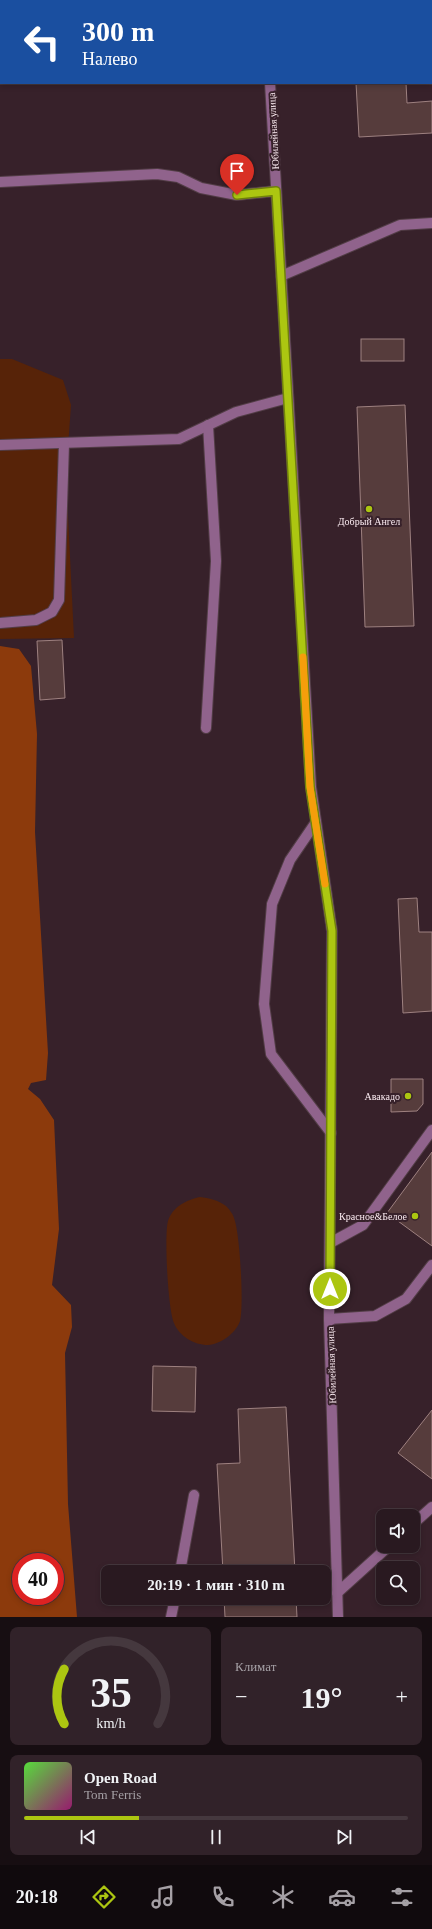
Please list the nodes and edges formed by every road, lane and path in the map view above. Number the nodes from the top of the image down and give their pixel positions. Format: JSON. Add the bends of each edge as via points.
{"nodes":[{"id":1,"x":270,"y":84,"type":"edge"},
{"id":2,"x":0,"y":182,"type":"edge"},
{"id":3,"x":276,"y":191,"type":"junction"},
{"id":4,"x":432,"y":223,"type":"edge"},
{"id":5,"x":281,"y":276,"type":"junction"},
{"id":6,"x":288,"y":398,"type":"junction"},
{"id":7,"x":208,"y":425,"type":"junction"},
{"id":8,"x":64,"y":444,"type":"junction"},
{"id":9,"x":0,"y":445,"type":"edge"},
{"id":10,"x":0,"y":623,"type":"edge"},
{"id":11,"x":206,"y":728,"type":"dead end"},
{"id":12,"x":316,"y":822,"type":"junction"},
{"id":13,"x":432,"y":1130,"type":"edge"},
{"id":14,"x":331,"y":1133,"type":"junction"},
{"id":15,"x":330,"y":1243,"type":"junction"},
{"id":16,"x":432,"y":1265,"type":"edge"},
{"id":17,"x":329,"y":1319,"type":"junction"},
{"id":18,"x":194,"y":1495,"type":"dead end"},
{"id":19,"x":432,"y":1507,"type":"edge"},
{"id":20,"x":420,"y":1518,"type":"edge"},
{"id":21,"x":381,"y":1553,"type":"edge"},
{"id":22,"x":181,"y":1565,"type":"edge"},
{"id":23,"x":337,"y":1593,"type":"junction"},
{"id":24,"x":174,"y":1605,"type":"edge"},
{"id":25,"x":171,"y":1617,"type":"edge"},
{"id":26,"x":338,"y":1617,"type":"edge"}],
"edges":[{"from":1,"to":3,"type":"street","name":"Юбилейная улица"},
{"from":2,"to":3,"type":"street","via":[[157,174],[178,177],[201,188],[237,195]]},
{"from":3,"to":5,"type":"street","name":"Юбилейная улица"},
{"from":4,"to":5,"type":"street","via":[[400,225]]},
{"from":5,"to":6,"type":"street","name":"Юбилейная улица"},
{"from":6,"to":7,"type":"street","via":[[236,412]]},
{"from":6,"to":12,"type":"street","name":"Юбилейная улица","via":[[310,787]]},
{"from":7,"to":8,"type":"street","via":[[179,439]]},
{"from":7,"to":11,"type":"street","via":[[216,561]]},
{"from":8,"to":9,"type":"street"},
{"from":8,"to":10,"type":"street","via":[[59,600],[52,612],[36,620]]},
{"from":12,"to":14,"type":"street","name":"Юбилейная улица","via":[[332,931]]},
{"from":12,"to":14,"type":"street","via":[[290,860],[272,904],[264,1004],[271,1054]]},
{"from":13,"to":15,"type":"street","via":[[363,1225]]},
{"from":14,"to":15,"type":"street","name":"Юбилейная улица"},
{"from":15,"to":17,"type":"street","name":"Юбилейная улица"},
{"from":16,"to":17,"type":"street","via":[[406,1298],[375,1316]]},
{"from":17,"to":23,"type":"street","name":"Юбилейная улица"},
{"from":18,"to":22,"type":"street"},
{"from":19,"to":20,"type":"street"},
{"from":21,"to":23,"type":"street"},
{"from":23,"to":26,"type":"street","name":"Юбилейная улица"},
{"from":24,"to":25,"type":"street"}]}
